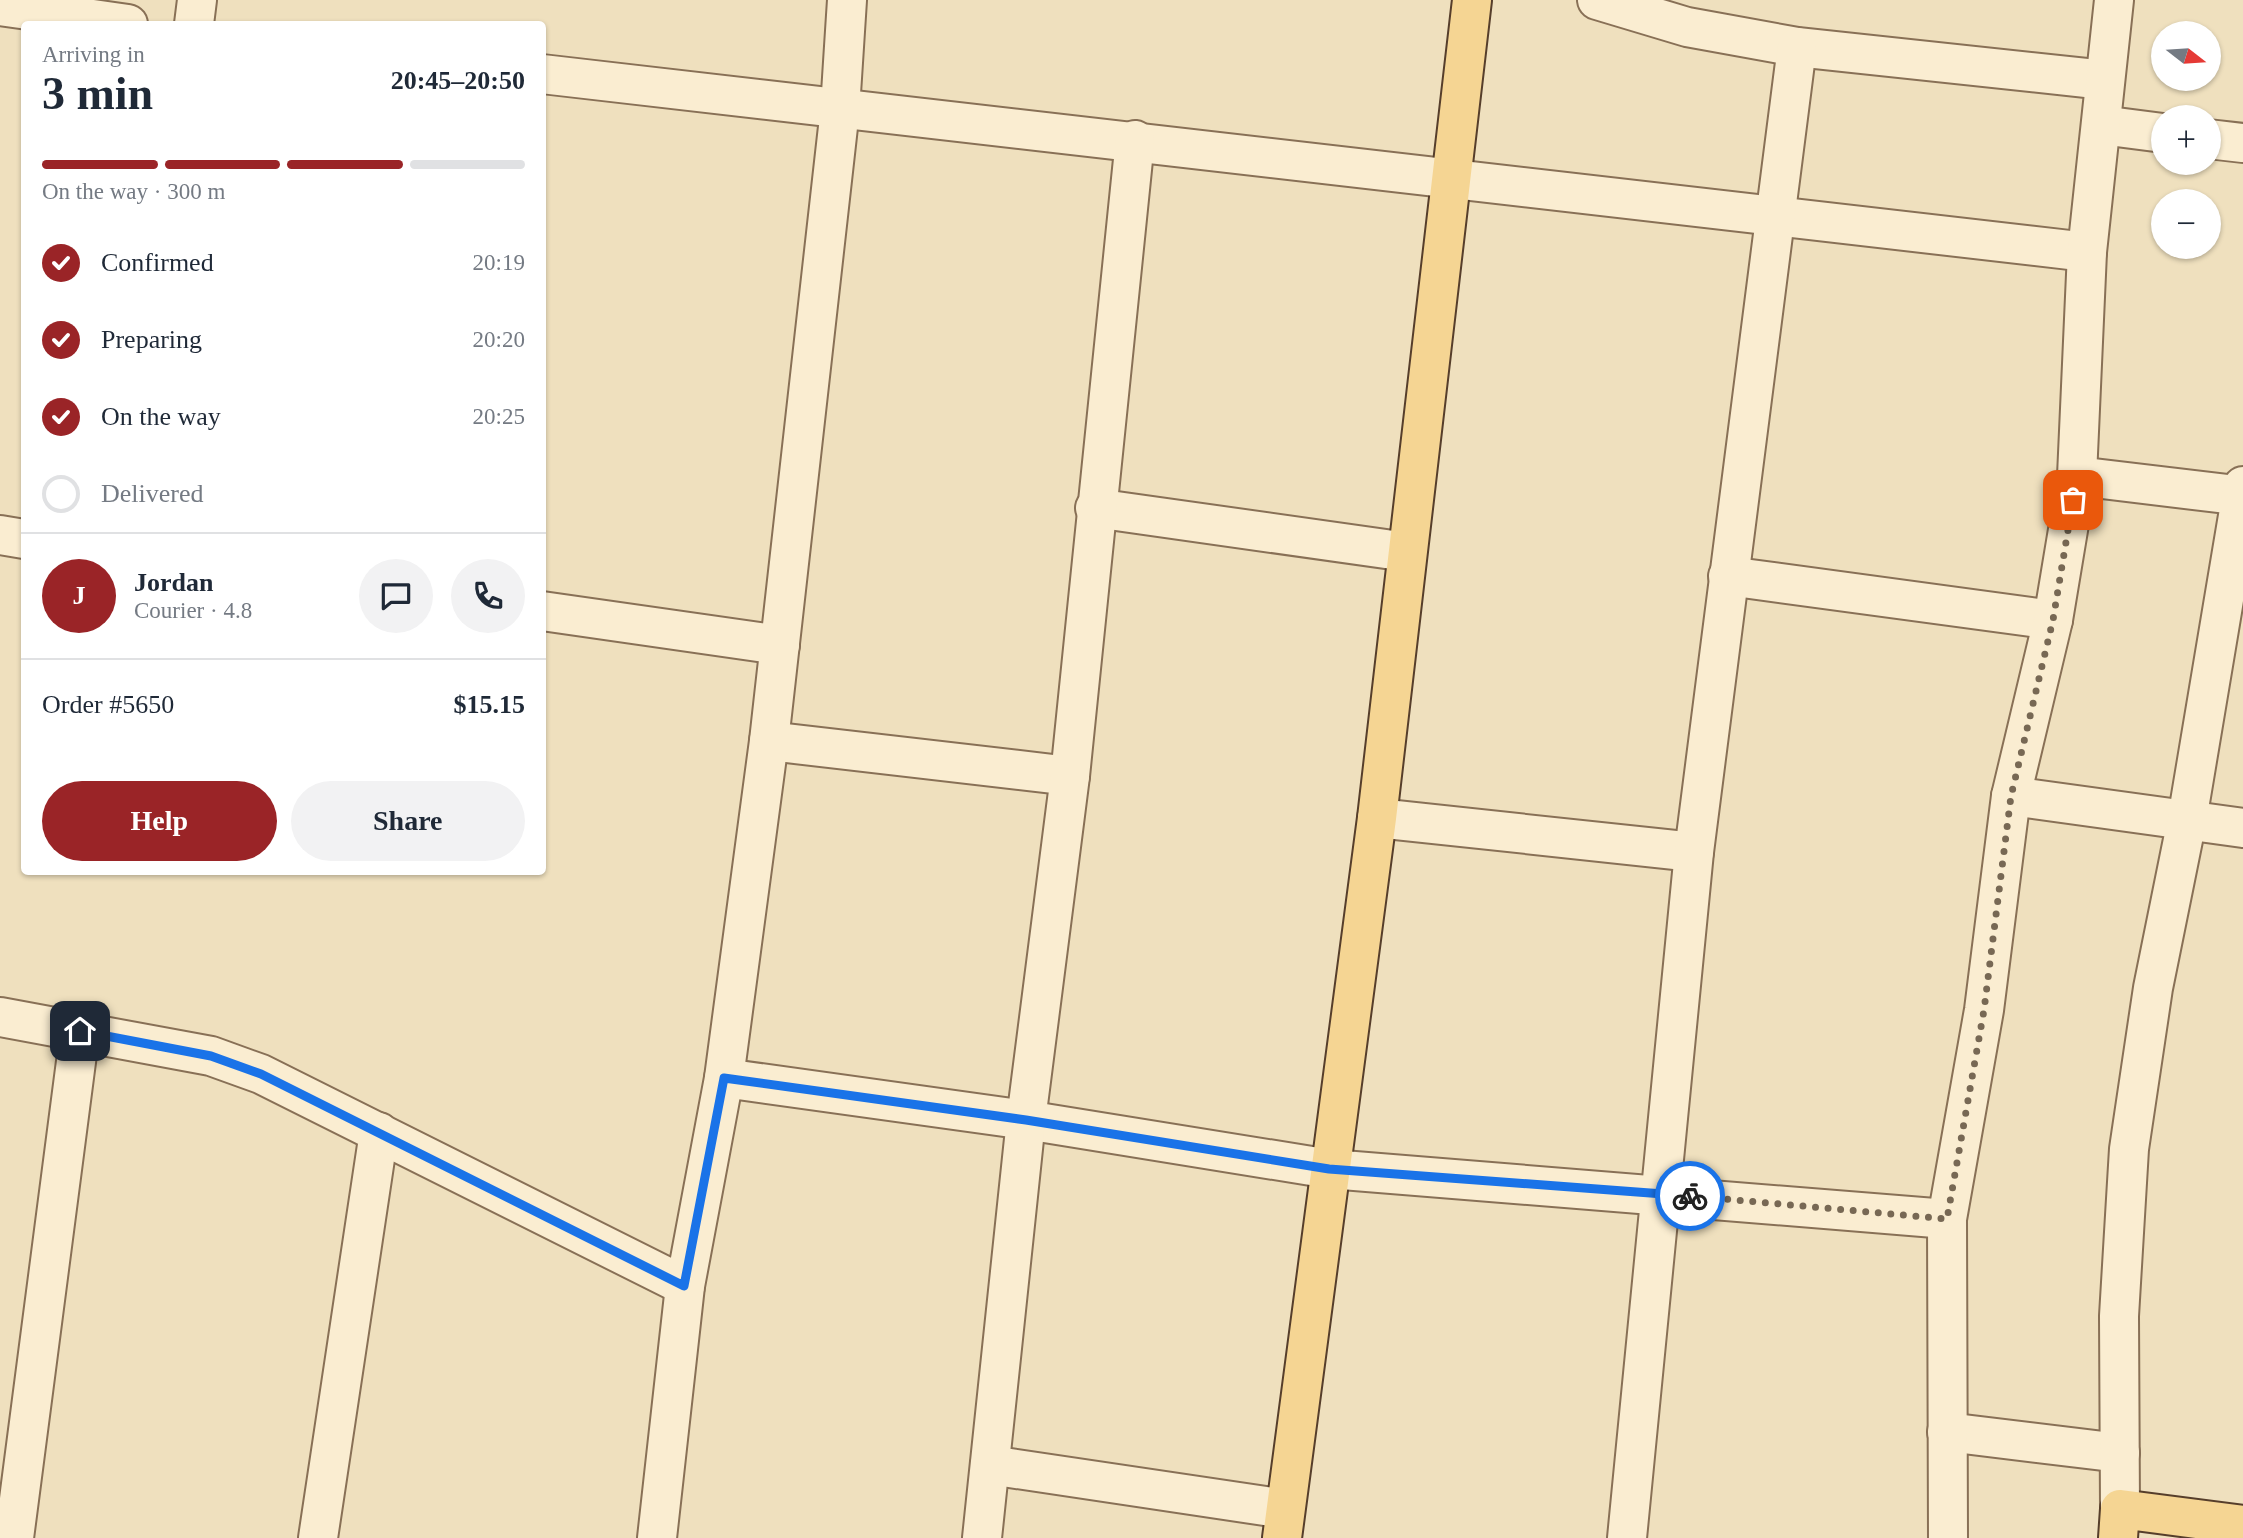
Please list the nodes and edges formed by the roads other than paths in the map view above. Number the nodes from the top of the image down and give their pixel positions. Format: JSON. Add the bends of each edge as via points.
{"nodes":[{"id":1,"x":197,"y":0,"type":"edge"},
{"id":2,"x":847,"y":0,"type":"edge"},
{"id":3,"x":1472,"y":0,"type":"edge"},
{"id":4,"x":1597,"y":0,"type":"edge"},
{"id":5,"x":2114,"y":0,"type":"edge"},
{"id":6,"x":0,"y":6,"type":"edge"},
{"id":7,"x":107,"y":21,"type":"edge"},
{"id":8,"x":194,"y":21,"type":"edge"},
{"id":9,"x":1797,"y":47,"type":"junction"},
{"id":10,"x":546,"y":74,"type":"edge"},
{"id":11,"x":2105,"y":79,"type":"junction"},
{"id":12,"x":841,"y":109,"type":"junction"},
{"id":13,"x":2101,"y":125,"type":"junction"},
{"id":14,"x":2151,"y":131,"type":"edge"},
{"id":15,"x":1135,"y":140,"type":"junction"},
{"id":16,"x":2221,"y":140,"type":"edge"},
{"id":17,"x":2243,"y":143,"type":"edge"},
{"id":18,"x":1452,"y":181,"type":"junction"},
{"id":19,"x":1775,"y":214,"type":"junction"},
{"id":20,"x":2087,"y":252,"type":"junction"},
{"id":21,"x":2077,"y":476,"type":"junction"},
{"id":22,"x":2243,"y":486,"type":"edge"},
{"id":23,"x":2243,"y":496,"type":"edge"},
{"id":24,"x":1095,"y":508,"type":"junction"},
{"id":25,"x":0,"y":535,"type":"edge"},
{"id":26,"x":21,"y":538,"type":"edge"},
{"id":27,"x":1407,"y":552,"type":"junction"},
{"id":28,"x":1728,"y":576,"type":"junction"},
{"id":29,"x":546,"y":612,"type":"edge"},
{"id":30,"x":2053,"y":620,"type":"junction"},
{"id":31,"x":780,"y":645,"type":"junction"},
{"id":32,"x":769,"y":741,"type":"junction"},
{"id":33,"x":1070,"y":776,"type":"junction"},
{"id":34,"x":2011,"y":796,"type":"junction"},
{"id":35,"x":1377,"y":818,"type":"junction"},
{"id":36,"x":2186,"y":820,"type":"junction"},
{"id":37,"x":2243,"y":828,"type":"edge"},
{"id":38,"x":1695,"y":852,"type":"junction"},
{"id":39,"x":0,"y":1017,"type":"edge"},
{"id":40,"x":80,"y":1031,"type":"junction"},
{"id":41,"x":724,"y":1078,"type":"junction"},
{"id":42,"x":1026,"y":1120,"type":"junction"},
{"id":43,"x":379,"y":1132,"type":"junction"},
{"id":44,"x":1329,"y":1169,"type":"junction"},
{"id":45,"x":1663,"y":1194,"type":"junction"},
{"id":46,"x":1947,"y":1219,"type":"junction"},
{"id":47,"x":684,"y":1286,"type":"junction"},
{"id":48,"x":1947,"y":1433,"type":"junction"},
{"id":49,"x":2120,"y":1453,"type":"junction"},
{"id":50,"x":990,"y":1465,"type":"junction"},
{"id":51,"x":1284,"y":1524,"type":"edge"},
{"id":52,"x":2119,"y":1524,"type":"edge"},
{"id":53,"x":2243,"y":1525,"type":"edge"},
{"id":54,"x":1634,"y":1537,"type":"edge"},
{"id":55,"x":13,"y":1538,"type":"edge"},
{"id":56,"x":318,"y":1538,"type":"edge"},
{"id":57,"x":657,"y":1538,"type":"edge"},
{"id":58,"x":982,"y":1538,"type":"edge"},
{"id":59,"x":1948,"y":1538,"type":"edge"}],
"edges":[{"from":1,"to":8,"type":"street"},
{"from":2,"to":12,"type":"street"},
{"from":3,"to":18,"type":"main road"},
{"from":4,"to":9,"type":"street","via":[[1687,27]]},
{"from":5,"to":11,"type":"street"},
{"from":6,"to":7,"type":"street"},
{"from":9,"to":11,"type":"street"},
{"from":9,"to":19,"type":"street"},
{"from":10,"to":12,"type":"street"},
{"from":11,"to":13,"type":"street"},
{"from":12,"to":15,"type":"street"},
{"from":12,"to":31,"type":"street"},
{"from":13,"to":14,"type":"street"},
{"from":13,"to":20,"type":"street"},
{"from":15,"to":18,"type":"street"},
{"from":15,"to":24,"type":"street"},
{"from":16,"to":17,"type":"street"},
{"from":18,"to":19,"type":"street"},
{"from":18,"to":27,"type":"main road"},
{"from":19,"to":20,"type":"street"},
{"from":19,"to":28,"type":"street"},
{"from":20,"to":21,"type":"street"},
{"from":21,"to":23,"type":"street"},
{"from":21,"to":30,"type":"street"},
{"from":22,"to":23,"type":"street"},
{"from":23,"to":36,"type":"street"},
{"from":24,"to":27,"type":"street"},
{"from":24,"to":33,"type":"street"},
{"from":25,"to":26,"type":"street"},
{"from":27,"to":35,"type":"main road"},
{"from":28,"to":30,"type":"street"},
{"from":28,"to":38,"type":"street"},
{"from":29,"to":31,"type":"street"},
{"from":30,"to":34,"type":"street"},
{"from":31,"to":32,"type":"street"},
{"from":32,"to":33,"type":"street"},
{"from":32,"to":41,"type":"street"},
{"from":33,"to":42,"type":"street"},
{"from":34,"to":36,"type":"street"},
{"from":34,"to":46,"type":"street","via":[[1984,1010]]},
{"from":35,"to":38,"type":"street"},
{"from":35,"to":44,"type":"main road"},
{"from":36,"to":37,"type":"street"},
{"from":36,"to":49,"type":"street","via":[[2153,989],[2129,1149],[2119,1316]]},
{"from":38,"to":45,"type":"street"},
{"from":39,"to":40,"type":"street"},
{"from":40,"to":43,"type":"street","via":[[211,1056],[261,1074]]},
{"from":40,"to":55,"type":"street"},
{"from":41,"to":42,"type":"street"},
{"from":41,"to":47,"type":"street"},
{"from":42,"to":44,"type":"street"},
{"from":42,"to":50,"type":"street"},
{"from":43,"to":47,"type":"street"},
{"from":43,"to":56,"type":"street"},
{"from":44,"to":45,"type":"street"},
{"from":44,"to":51,"type":"main road"},
{"from":45,"to":46,"type":"street"},
{"from":45,"to":54,"type":"street"},
{"from":46,"to":48,"type":"street"},
{"from":47,"to":57,"type":"street"},
{"from":48,"to":49,"type":"street"},
{"from":48,"to":59,"type":"street"},
{"from":49,"to":52,"type":"street"},
{"from":50,"to":51,"type":"street"},
{"from":50,"to":58,"type":"street"},
{"from":52,"to":53,"type":"main road"}]}
